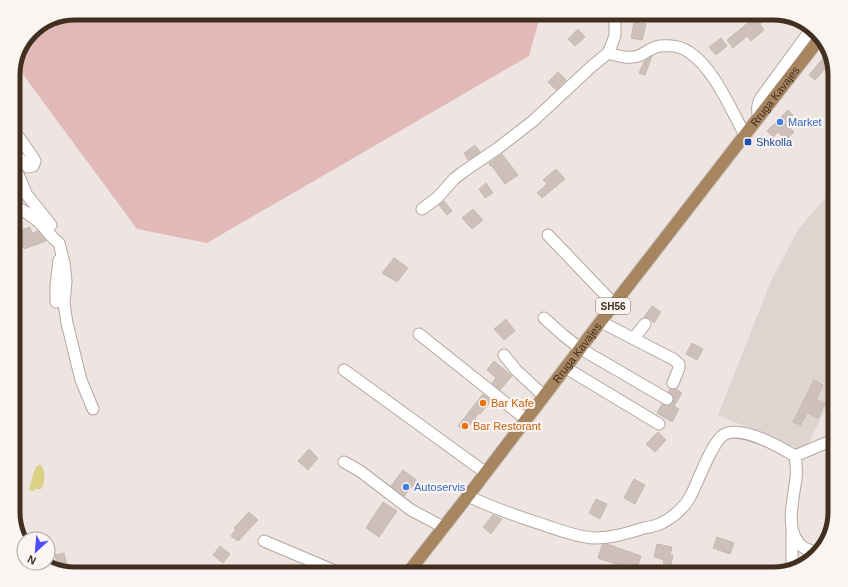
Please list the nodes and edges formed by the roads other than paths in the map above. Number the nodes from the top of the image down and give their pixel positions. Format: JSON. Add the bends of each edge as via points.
{"nodes":[{"id":1,"x":615,"y":20,"type":"edge"},
{"id":2,"x":808,"y":33,"type":"edge"},
{"id":3,"x":817,"y":42,"type":"edge"},
{"id":4,"x":608,"y":53,"type":"junction"},
{"id":5,"x":759,"y":118,"type":"junction"},
{"id":6,"x":745,"y":135,"type":"junction"},
{"id":7,"x":20,"y":140,"type":"edge"},
{"id":8,"x":20,"y":159,"type":"edge"},
{"id":9,"x":20,"y":179,"type":"edge"},
{"id":10,"x":20,"y":209,"type":"edge"},
{"id":11,"x":422,"y":209,"type":"dead end"},
{"id":12,"x":548,"y":235,"type":"dead end"},
{"id":13,"x":59,"y":243,"type":"junction"},
{"id":14,"x":56,"y":302,"type":"dead end"},
{"id":15,"x":614,"y":304,"type":"junction"},
{"id":16,"x":544,"y":318,"type":"dead end"},
{"id":17,"x":601,"y":322,"type":"junction"},
{"id":18,"x":645,"y":324,"type":"dead end"},
{"id":19,"x":419,"y":334,"type":"dead end"},
{"id":20,"x":634,"y":338,"type":"junction"},
{"id":21,"x":580,"y":349,"type":"junction"},
{"id":22,"x":504,"y":356,"type":"dead end"},
{"id":23,"x":566,"y":368,"type":"junction"},
{"id":24,"x":344,"y":370,"type":"dead end"},
{"id":25,"x":673,"y":383,"type":"dead end"},
{"id":26,"x":544,"y":396,"type":"junction"},
{"id":27,"x":667,"y":399,"type":"dead end"},
{"id":28,"x":93,"y":409,"type":"dead end"},
{"id":29,"x":527,"y":420,"type":"junction"},
{"id":30,"x":659,"y":424,"type":"dead end"},
{"id":31,"x":828,"y":442,"type":"edge"},
{"id":32,"x":796,"y":456,"type":"junction"},
{"id":33,"x":344,"y":462,"type":"dead end"},
{"id":34,"x":486,"y":473,"type":"junction"},
{"id":35,"x":468,"y":496,"type":"junction"},
{"id":36,"x":443,"y":527,"type":"junction"},
{"id":37,"x":792,"y":532,"type":"junction"},
{"id":38,"x":264,"y":541,"type":"dead end"},
{"id":39,"x":812,"y":550,"type":"edge"},
{"id":40,"x":792,"y":564,"type":"edge"},
{"id":41,"x":328,"y":567,"type":"edge"},
{"id":42,"x":412,"y":567,"type":"edge"}],
"edges":[{"from":1,"to":4,"type":"street","via":[[615,35]]},
{"from":2,"to":5,"type":"street","via":[[757,104]]},
{"from":3,"to":5,"type":"main road","name":"Rruga Kavajes","number":"SH56"},
{"from":4,"to":6,"type":"street","via":[[630,58],[658,46],[669,45],[689,52],[715,80]]},
{"from":4,"to":11,"type":"street","via":[[533,122],[462,172],[437,198]]},
{"from":5,"to":6,"type":"main road","name":"Rruga Kavajes","number":"SH56"},
{"from":6,"to":15,"type":"main road","name":"Rruga Kavajes","number":"SH56"},
{"from":7,"to":8,"type":"street","via":[[35,162],[33,166],[28,167]]},
{"from":9,"to":13,"type":"street","via":[[27,195],[55,230]]},
{"from":10,"to":13,"type":"street","via":[[36,220]]},
{"from":12,"to":15,"type":"street"},
{"from":13,"to":14,"type":"street"},
{"from":13,"to":28,"type":"street","via":[[66,281],[64,303],[67,323],[81,380]]},
{"from":15,"to":17,"type":"main road","name":"Rruga Kavajes","number":"SH56"},
{"from":16,"to":21,"type":"street"},
{"from":17,"to":20,"type":"street"},
{"from":17,"to":21,"type":"main road","name":"Rruga Kavajes","number":"SH56"},
{"from":18,"to":20,"type":"street"},
{"from":19,"to":29,"type":"street"},
{"from":20,"to":25,"type":"street","via":[[678,364]]},
{"from":21,"to":23,"type":"main road","name":"Rruga Kavajes","number":"SH56"},
{"from":21,"to":27,"type":"street"},
{"from":22,"to":26,"type":"street"},
{"from":23,"to":26,"type":"main road","name":"Rruga Kavajes","number":"SH56"},
{"from":23,"to":30,"type":"street"},
{"from":24,"to":34,"type":"street"},
{"from":26,"to":29,"type":"main road","name":"Rruga Kavajes","number":"SH56"},
{"from":29,"to":34,"type":"main road","name":"Rruga Kavajes","number":"SH56"},
{"from":31,"to":32,"type":"street"},
{"from":32,"to":35,"type":"street","via":[[754,436],[734,432],[724,434],[715,443],[689,498],[677,513],[661,523],[606,537],[593,538],[562,531]]},
{"from":32,"to":37,"type":"street","via":[[797,476]]},
{"from":33,"to":36,"type":"street","via":[[406,506]]},
{"from":34,"to":35,"type":"main road","name":"Rruga Kavajes","number":"SH56"},
{"from":35,"to":36,"type":"main road","name":"Rruga Kavajes","number":"SH56"},
{"from":36,"to":42,"type":"main road","name":"Rruga Kavajes","number":"SH56"},
{"from":37,"to":39,"type":"street","via":[[803,547]]},
{"from":37,"to":40,"type":"street"},
{"from":38,"to":41,"type":"street","via":[[282,544]]}]}
